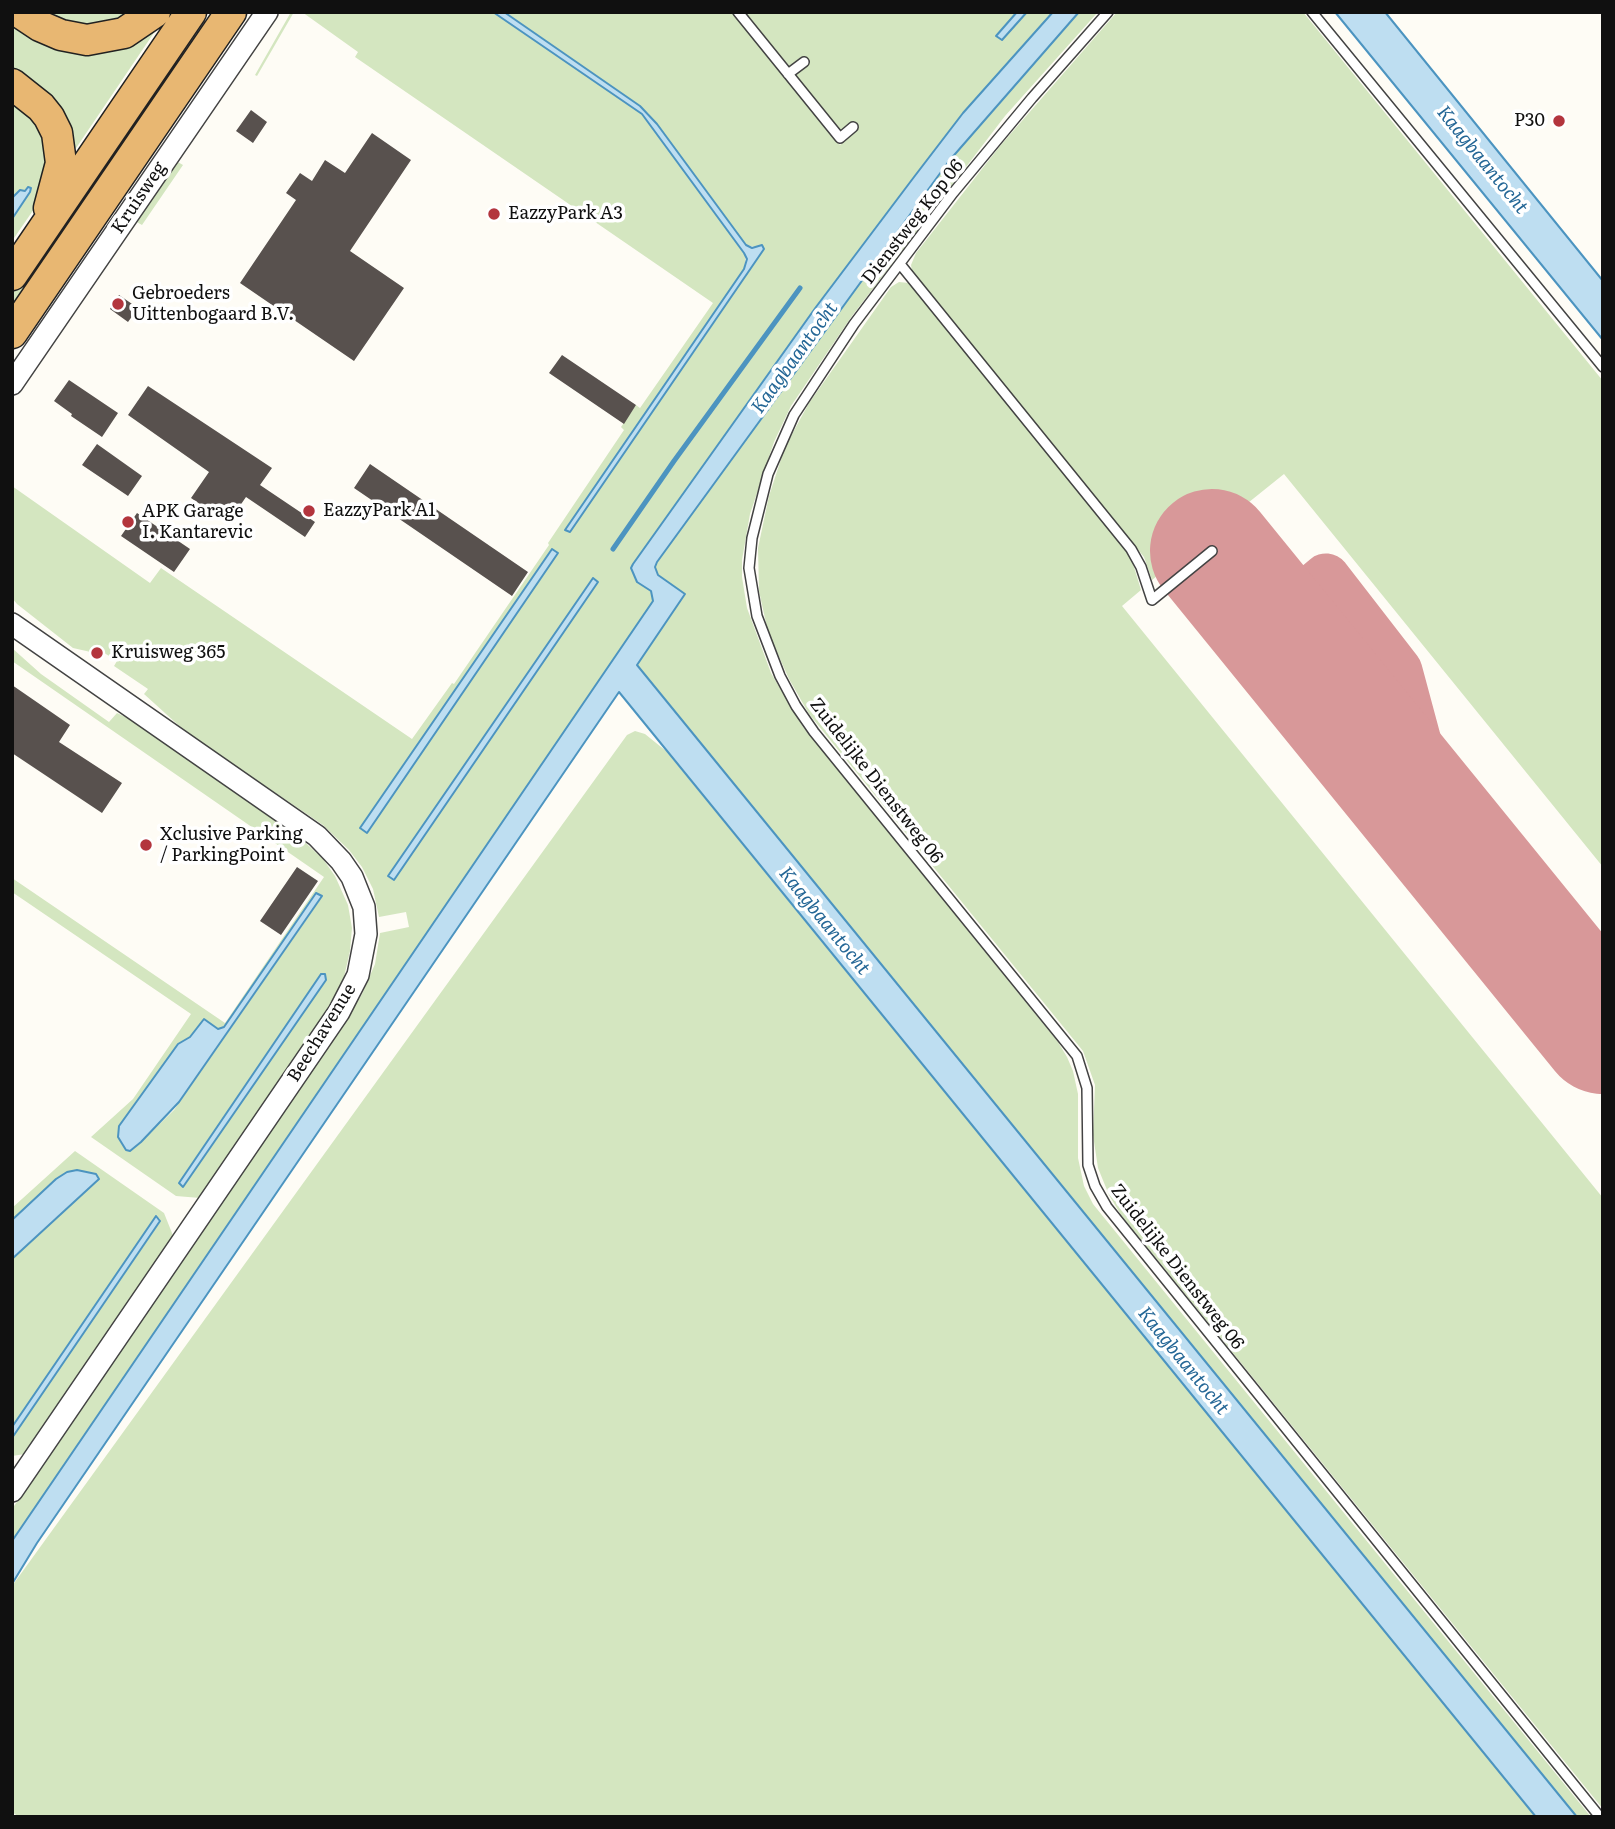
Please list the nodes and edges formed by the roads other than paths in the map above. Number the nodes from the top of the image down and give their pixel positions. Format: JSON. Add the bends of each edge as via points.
{"nodes":[{"id":1,"x":19,"y":12,"type":"edge"},
{"id":2,"x":155,"y":12,"type":"edge"},
{"id":3,"x":191,"y":12,"type":"edge"},
{"id":4,"x":232,"y":12,"type":"edge"},
{"id":5,"x":267,"y":12,"type":"edge"},
{"id":6,"x":738,"y":12,"type":"edge"},
{"id":7,"x":1108,"y":12,"type":"edge"},
{"id":8,"x":1312,"y":12,"type":"edge"},
{"id":9,"x":804,"y":62,"type":"dead end"},
{"id":10,"x":788,"y":74,"type":"junction"},
{"id":11,"x":12,"y":84,"type":"edge"},
{"id":12,"x":853,"y":127,"type":"dead end"},
{"id":13,"x":42,"y":232,"type":"junction"},
{"id":14,"x":900,"y":264,"type":"junction"},
{"id":15,"x":12,"y":275,"type":"edge"},
{"id":16,"x":12,"y":333,"type":"edge"},
{"id":17,"x":1603,"y":367,"type":"edge"},
{"id":18,"x":12,"y":384,"type":"edge"},
{"id":19,"x":1212,"y":551,"type":"dead end"},
{"id":20,"x":752,"y":592,"type":"joint"},
{"id":21,"x":12,"y":624,"type":"edge"},
{"id":22,"x":12,"y":1491,"type":"edge"},
{"id":23,"x":1601,"y":1817,"type":"edge"}],
"edges":[{"from":1,"to":2,"type":"highway","via":[[61,35],[87,40],[124,33]]},
{"from":3,"to":13,"type":"highway"},
{"from":4,"to":16,"type":"highway","name":"Kruisweg"},
{"from":5,"to":18,"type":"street","name":"Kruisweg"},
{"from":6,"to":10,"type":"lane"},
{"from":7,"to":14,"type":"lane","name":"Dienstweg Kop 06","via":[[1010,125]]},
{"from":8,"to":17,"type":"lane"},
{"from":9,"to":10,"type":"lane"},
{"from":10,"to":12,"type":"lane","via":[[840,138]]},
{"from":11,"to":13,"type":"highway","via":[[45,111],[60,143],[60,169]]},
{"from":13,"to":15,"type":"highway"},
{"from":14,"to":19,"type":"lane","via":[[1131,549],[1152,600]]},
{"from":14,"to":20,"type":"lane","name":"Dienstweg Kop 06","via":[[820,374],[781,441],[752,538]]},
{"from":20,"to":23,"type":"lane","name":"Zuidelijke Dienstweg 06","via":[[767,645],[804,718],[1077,1056],[1087,1088],[1087,1158],[1102,1200]]},
{"from":21,"to":22,"type":"street","name":"Beechavenue","via":[[317,836],[352,877],[364,907],[366,934],[358,975],[339,1012]]}]}
